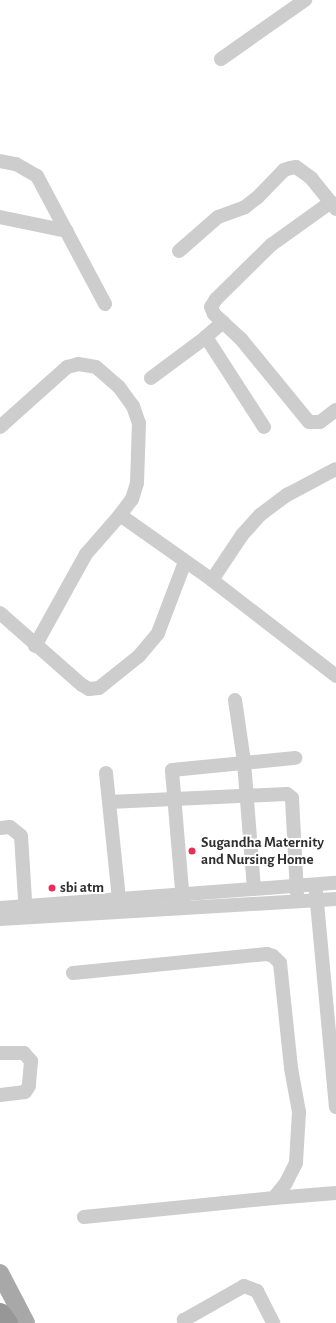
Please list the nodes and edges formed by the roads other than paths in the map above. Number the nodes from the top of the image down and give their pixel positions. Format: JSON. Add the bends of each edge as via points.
{"nodes":[{"id":1,"x":305,"y":0,"type":"edge"},
{"id":2,"x":221,"y":59,"type":"dead end"},
{"id":3,"x":0,"y":161,"type":"edge"},
{"id":4,"x":333,"y":206,"type":"edge"},
{"id":5,"x":0,"y":217,"type":"edge"},
{"id":6,"x":67,"y":231,"type":"junction"},
{"id":7,"x":179,"y":251,"type":"dead end"},
{"id":8,"x":105,"y":304,"type":"dead end"},
{"id":9,"x":223,"y":322,"type":"junction"},
{"id":10,"x":206,"y":337,"type":"junction"},
{"id":11,"x":151,"y":378,"type":"dead end"},
{"id":12,"x":336,"y":410,"type":"edge"},
{"id":13,"x":0,"y":427,"type":"edge"},
{"id":14,"x":264,"y":427,"type":"dead end"},
{"id":15,"x":336,"y":469,"type":"edge"},
{"id":16,"x":120,"y":515,"type":"junction"},
{"id":17,"x":185,"y":562,"type":"junction"},
{"id":18,"x":212,"y":580,"type":"junction"},
{"id":19,"x":0,"y":613,"type":"edge"},
{"id":20,"x":35,"y":646,"type":"junction"},
{"id":21,"x":336,"y":676,"type":"edge"},
{"id":22,"x":235,"y":700,"type":"dead end"},
{"id":23,"x":296,"y":758,"type":"dead end"},
{"id":24,"x":244,"y":762,"type":"junction"},
{"id":25,"x":106,"y":773,"type":"dead end"},
{"id":26,"x":245,"y":796,"type":"junction"},
{"id":27,"x":175,"y":799,"type":"junction"},
{"id":28,"x":109,"y":802,"type":"junction"},
{"id":29,"x":0,"y":828,"type":"edge"},
{"id":30,"x":336,"y":883,"type":"edge"},
{"id":31,"x":315,"y":884,"type":"junction"},
{"id":32,"x":296,"y":885,"type":"junction"},
{"id":33,"x":254,"y":889,"type":"junction"},
{"id":34,"x":336,"y":899,"type":"edge"},
{"id":35,"x":183,"y":900,"type":"junction"},
{"id":36,"x":317,"y":900,"type":"junction"},
{"id":37,"x":297,"y":901,"type":"junction"},
{"id":38,"x":120,"y":905,"type":"junction"},
{"id":39,"x":0,"y":908,"type":"edge"},
{"id":40,"x":26,"y":912,"type":"junction"},
{"id":41,"x":0,"y":920,"type":"edge"},
{"id":42,"x":73,"y":973,"type":"dead end"},
{"id":43,"x":0,"y":1053,"type":"edge"},
{"id":44,"x":0,"y":1095,"type":"edge"},
{"id":45,"x":336,"y":1107,"type":"edge"},
{"id":46,"x":336,"y":1193,"type":"edge"},
{"id":47,"x":274,"y":1198,"type":"junction"},
{"id":48,"x":84,"y":1216,"type":"dead end"},
{"id":49,"x":0,"y":1273,"type":"edge"},
{"id":50,"x":0,"y":1313,"type":"edge"},
{"id":51,"x":183,"y":1322,"type":"edge"},
{"id":52,"x":7,"y":1323,"type":"edge"},
{"id":53,"x":26,"y":1323,"type":"edge"},
{"id":54,"x":273,"y":1323,"type":"edge"}],
"edges":[{"from":1,"to":2,"type":"street"},
{"from":3,"to":6,"type":"street","via":[[16,164],[37,176]]},
{"from":4,"to":7,"type":"street","via":[[311,178],[296,167],[290,168],[284,170],[258,198],[234,212],[218,217]]},
{"from":4,"to":9,"type":"street","via":[[271,245],[216,298],[212,311]]},
{"from":5,"to":6,"type":"street"},
{"from":6,"to":8,"type":"street"},
{"from":9,"to":10,"type":"street"},
{"from":9,"to":12,"type":"street","via":[[241,339],[309,422],[320,422]]},
{"from":10,"to":11,"type":"street"},
{"from":10,"to":14,"type":"street"},
{"from":13,"to":16,"type":"street","via":[[67,367],[78,364],[96,367],[119,387],[134,406],[139,423],[137,483],[132,499]]},
{"from":15,"to":18,"type":"street","via":[[287,495],[260,515],[242,535]]},
{"from":16,"to":17,"type":"street"},
{"from":16,"to":20,"type":"street","via":[[86,554]]},
{"from":17,"to":18,"type":"street"},
{"from":17,"to":20,"type":"street","via":[[158,633],[139,656],[99,688],[89,689],[82,685]]},
{"from":18,"to":21,"type":"street"},
{"from":19,"to":20,"type":"street"},
{"from":22,"to":24,"type":"street"},
{"from":23,"to":24,"type":"street"},
{"from":24,"to":26,"type":"street"},
{"from":24,"to":27,"type":"street","via":[[174,769],[171,774]]},
{"from":25,"to":28,"type":"street"},
{"from":26,"to":27,"type":"street"},
{"from":26,"to":32,"type":"street","via":[[287,794],[292,798]]},
{"from":26,"to":33,"type":"street"},
{"from":27,"to":28,"type":"street"},
{"from":27,"to":35,"type":"street"},
{"from":28,"to":38,"type":"street"},
{"from":29,"to":40,"type":"street","via":[[10,827],[21,836]]},
{"from":30,"to":31,"type":"street"},
{"from":31,"to":32,"type":"street"},
{"from":31,"to":36,"type":"street"},
{"from":32,"to":33,"type":"street"},
{"from":32,"to":37,"type":"street"},
{"from":33,"to":35,"type":"street"},
{"from":34,"to":36,"type":"street"},
{"from":35,"to":37,"type":"street"},
{"from":35,"to":38,"type":"street"},
{"from":36,"to":37,"type":"street"},
{"from":36,"to":45,"type":"street"},
{"from":38,"to":40,"type":"street"},
{"from":39,"to":40,"type":"street"},
{"from":40,"to":41,"type":"street"},
{"from":42,"to":47,"type":"street","via":[[267,954],[278,960],[299,1112],[296,1163],[286,1183]]},
{"from":43,"to":44,"type":"street","via":[[24,1053],[31,1061],[29,1086],[25,1092]]},
{"from":46,"to":47,"type":"street"},
{"from":47,"to":48,"type":"street"},
{"from":49,"to":53,"type":"main road"},
{"from":50,"to":52,"type":"highway"},
{"from":51,"to":54,"type":"street","via":[[244,1286],[257,1291]]}]}
